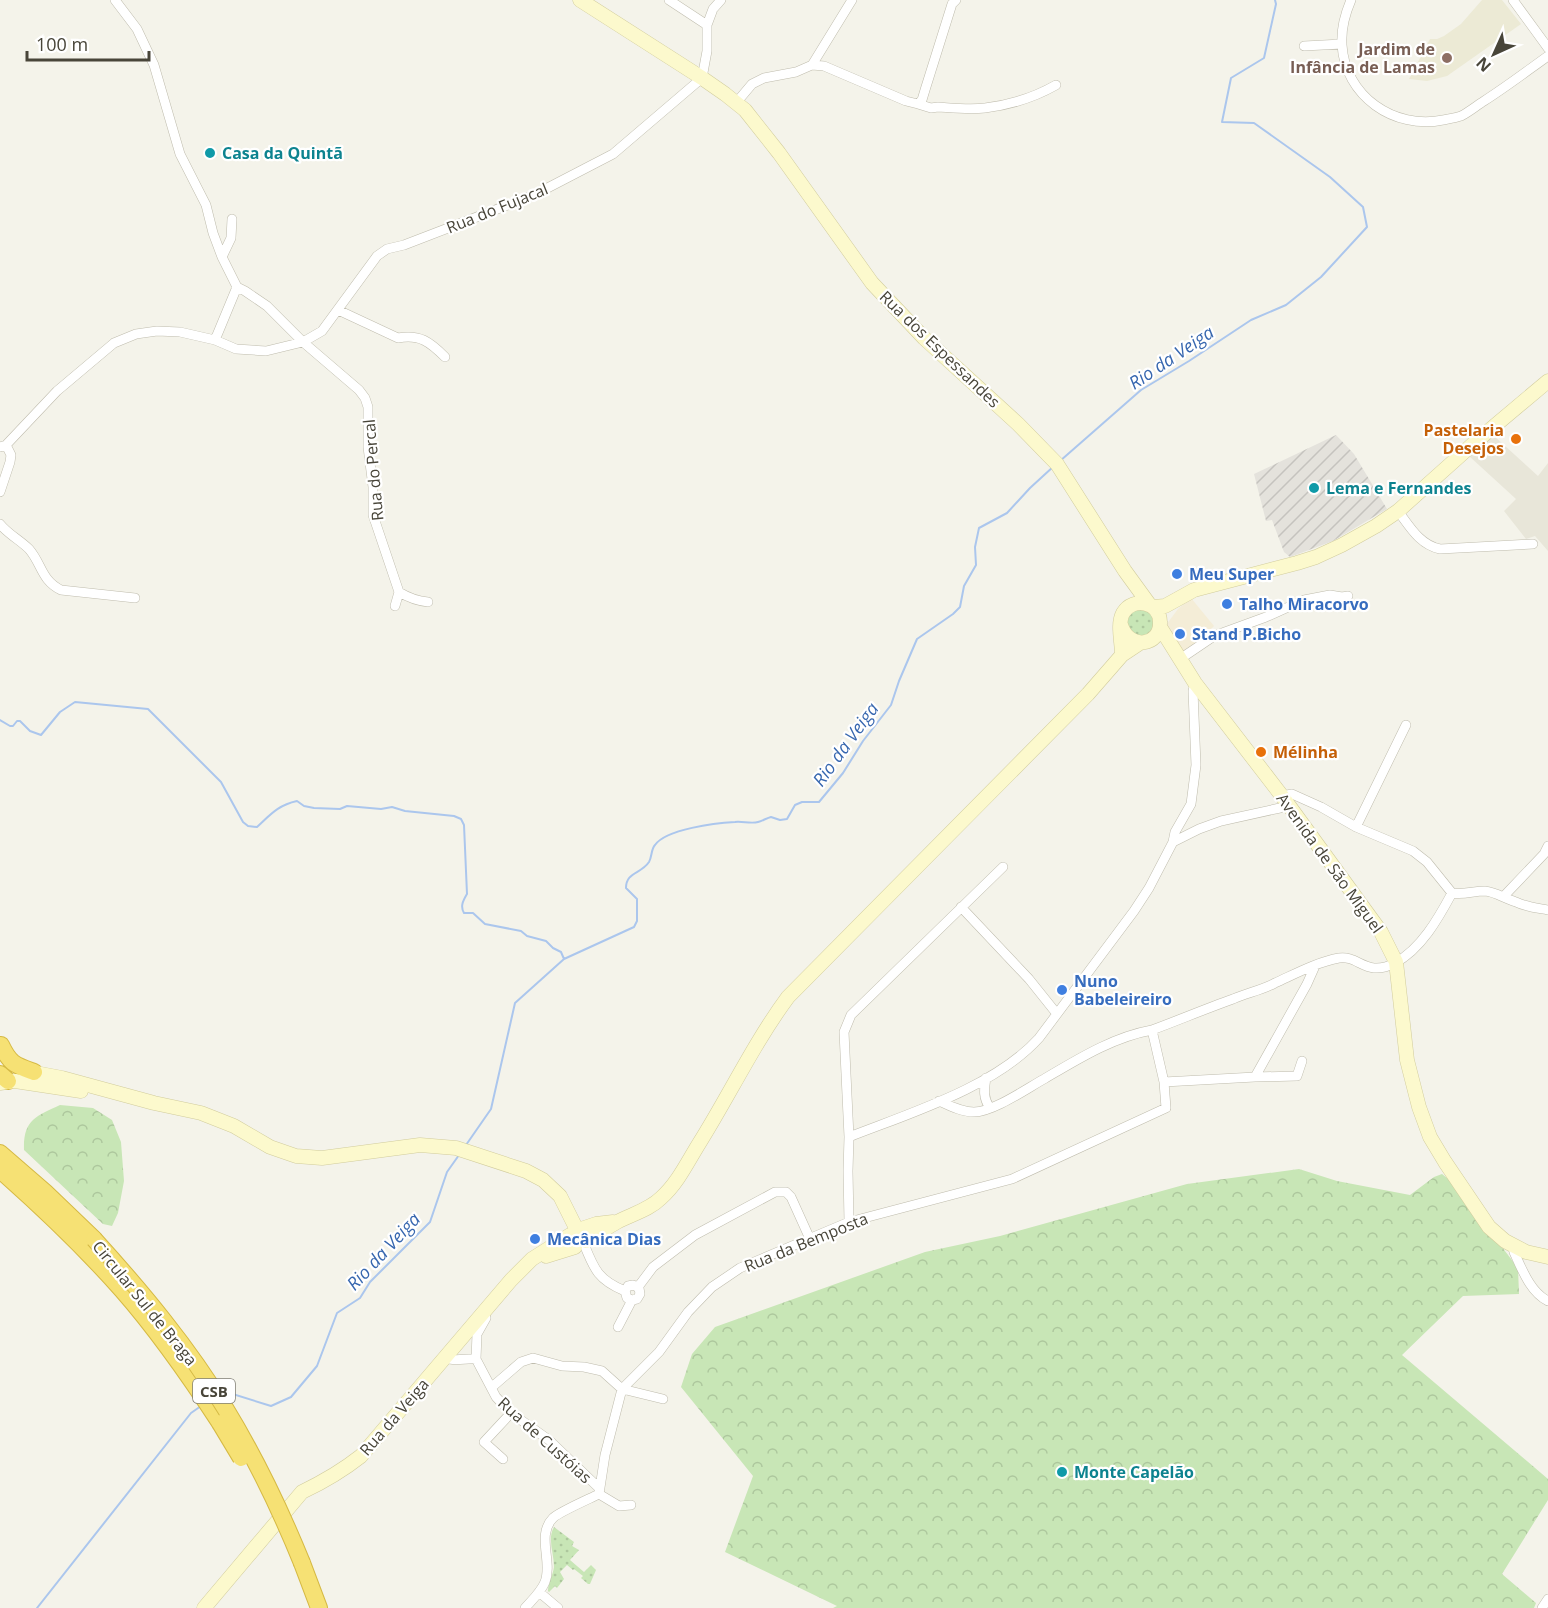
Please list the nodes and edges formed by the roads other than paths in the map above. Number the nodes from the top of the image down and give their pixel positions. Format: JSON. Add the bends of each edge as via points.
{"nodes":[{"id":1,"x":115,"y":0,"type":"edge"},
{"id":2,"x":580,"y":0,"type":"edge"},
{"id":3,"x":669,"y":0,"type":"edge"},
{"id":4,"x":721,"y":0,"type":"edge"},
{"id":5,"x":852,"y":0,"type":"edge"},
{"id":6,"x":956,"y":0,"type":"edge"},
{"id":7,"x":1351,"y":0,"type":"edge"},
{"id":8,"x":1513,"y":0,"type":"edge"},
{"id":9,"x":707,"y":26,"type":"junction"},
{"id":10,"x":1341,"y":44,"type":"junction"},
{"id":11,"x":1304,"y":46,"type":"dead end"},
{"id":12,"x":1548,"y":48,"type":"edge"},
{"id":13,"x":1548,"y":56,"type":"edge"},
{"id":14,"x":812,"y":65,"type":"junction"},
{"id":15,"x":702,"y":78,"type":"junction"},
{"id":16,"x":1056,"y":85,"type":"dead end"},
{"id":17,"x":736,"y":103,"type":"junction"},
{"id":18,"x":918,"y":104,"type":"junction"},
{"id":19,"x":232,"y":219,"type":"dead end"},
{"id":20,"x":222,"y":257,"type":"junction"},
{"id":21,"x":237,"y":287,"type":"junction"},
{"id":22,"x":338,"y":310,"type":"junction"},
{"id":23,"x":215,"y":340,"type":"junction"},
{"id":24,"x":303,"y":342,"type":"junction"},
{"id":25,"x":446,"y":357,"type":"dead end"},
{"id":26,"x":1548,"y":381,"type":"edge"},
{"id":27,"x":3,"y":446,"type":"edge"},
{"id":28,"x":0,"y":492,"type":"edge"},
{"id":29,"x":1398,"y":511,"type":"junction"},
{"id":30,"x":0,"y":524,"type":"edge"},
{"id":31,"x":1533,"y":544,"type":"dead end"},
{"id":32,"x":1125,"y":571,"type":"junction"},
{"id":33,"x":399,"y":592,"type":"junction"},
{"id":34,"x":1185,"y":596,"type":"junction"},
{"id":35,"x":1348,"y":596,"type":"dead end"},
{"id":36,"x":135,"y":598,"type":"dead end"},
{"id":37,"x":428,"y":602,"type":"dead end"},
{"id":38,"x":395,"y":606,"type":"dead end"},
{"id":39,"x":1151,"y":606,"type":"junction"},
{"id":40,"x":1127,"y":608,"type":"junction"},
{"id":41,"x":1121,"y":625,"type":"junction"},
{"id":42,"x":1160,"y":625,"type":"junction"},
{"id":43,"x":1144,"y":642,"type":"junction"},
{"id":44,"x":1122,"y":655,"type":"junction"},
{"id":45,"x":1179,"y":657,"type":"junction"},
{"id":46,"x":1195,"y":682,"type":"junction"},
{"id":47,"x":1406,"y":724,"type":"dead end"},
{"id":48,"x":1285,"y":800,"type":"junction"},
{"id":49,"x":1356,"y":827,"type":"junction"},
{"id":50,"x":1173,"y":843,"type":"junction"},
{"id":51,"x":1548,"y":846,"type":"edge"},
{"id":52,"x":1003,"y":867,"type":"dead end"},
{"id":53,"x":1452,"y":893,"type":"junction"},
{"id":54,"x":1504,"y":896,"type":"junction"},
{"id":55,"x":961,"y":907,"type":"junction"},
{"id":56,"x":1548,"y":910,"type":"edge"},
{"id":57,"x":1396,"y":962,"type":"junction"},
{"id":58,"x":1315,"y":966,"type":"junction"},
{"id":59,"x":1057,"y":1014,"type":"junction"},
{"id":60,"x":1152,"y":1030,"type":"junction"},
{"id":61,"x":0,"y":1043,"type":"edge"},
{"id":62,"x":1302,"y":1061,"type":"dead end"},
{"id":63,"x":34,"y":1072,"type":"junction"},
{"id":64,"x":2,"y":1075,"type":"edge"},
{"id":65,"x":1255,"y":1077,"type":"junction"},
{"id":66,"x":987,"y":1078,"type":"junction"},
{"id":67,"x":1164,"y":1082,"type":"junction"},
{"id":68,"x":939,"y":1101,"type":"junction"},
{"id":69,"x":154,"y":1103,"type":"junction"},
{"id":70,"x":990,"y":1108,"type":"junction"},
{"id":71,"x":849,"y":1137,"type":"junction"},
{"id":72,"x":0,"y":1153,"type":"edge"},
{"id":73,"x":0,"y":1170,"type":"edge"},
{"id":74,"x":0,"y":1186,"type":"edge"},
{"id":75,"x":36,"y":1203,"type":"junction"},
{"id":76,"x":566,"y":1216,"type":"junction"},
{"id":77,"x":618,"y":1221,"type":"junction"},
{"id":78,"x":849,"y":1222,"type":"junction"},
{"id":79,"x":596,"y":1224,"type":"junction"},
{"id":80,"x":577,"y":1238,"type":"junction"},
{"id":81,"x":810,"y":1239,"type":"junction"},
{"id":82,"x":555,"y":1243,"type":"junction"},
{"id":83,"x":89,"y":1244,"type":"junction"},
{"id":84,"x":1513,"y":1246,"type":"junction"},
{"id":85,"x":1548,"y":1257,"type":"edge"},
{"id":86,"x":525,"y":1266,"type":"junction"},
{"id":87,"x":638,"y":1287,"type":"junction"},
{"id":88,"x":625,"y":1291,"type":"junction"},
{"id":89,"x":632,"y":1300,"type":"junction"},
{"id":90,"x":1548,"y":1301,"type":"edge"},
{"id":91,"x":483,"y":1313,"type":"junction"},
{"id":92,"x":618,"y":1327,"type":"dead end"},
{"id":93,"x":445,"y":1358,"type":"junction"},
{"id":94,"x":476,"y":1359,"type":"junction"},
{"id":95,"x":492,"y":1387,"type":"junction"},
{"id":96,"x":622,"y":1389,"type":"junction"},
{"id":97,"x":663,"y":1399,"type":"dead end"},
{"id":98,"x":511,"y":1413,"type":"junction"},
{"id":99,"x":503,"y":1460,"type":"dead end"},
{"id":100,"x":599,"y":1491,"type":"junction"},
{"id":101,"x":631,"y":1505,"type":"dead end"},
{"id":102,"x":297,"y":1564,"type":"junction"},
{"id":103,"x":539,"y":1592,"type":"junction"},
{"id":104,"x":1548,"y":1599,"type":"edge"},
{"id":105,"x":204,"y":1608,"type":"edge"},
{"id":106,"x":307,"y":1608,"type":"edge"},
{"id":107,"x":319,"y":1608,"type":"edge"},
{"id":108,"x":525,"y":1608,"type":"edge"},
{"id":109,"x":558,"y":1608,"type":"edge"},
{"id":110,"x":1542,"y":1608,"type":"edge"}],
"edges":[{"from":1,"to":20,"type":"street","via":[[137,29],[154,65],[180,154],[206,205]]},
{"from":2,"to":15,"type":"main road","name":"Rua dos Espessandes"},
{"from":3,"to":9,"type":"street"},
{"from":4,"to":9,"type":"street"},
{"from":5,"to":14,"type":"street"},
{"from":6,"to":18,"type":"street"},
{"from":7,"to":10,"type":"street"},
{"from":8,"to":12,"type":"street"},
{"from":9,"to":15,"type":"street"},
{"from":10,"to":11,"type":"street"},
{"from":10,"to":13,"type":"street","via":[[1352,78],[1366,97],[1386,112],[1413,122],[1431,123],[1460,116]]},
{"from":14,"to":17,"type":"street","via":[[764,78],[752,84]]},
{"from":14,"to":18,"type":"street","via":[[824,66]]},
{"from":15,"to":17,"type":"main road","name":"Rua dos Espessandes"},
{"from":15,"to":22,"type":"street","name":"Rua do Fujacal","via":[[613,154],[591,167],[534,195],[387,249],[377,256]]},
{"from":16,"to":18,"type":"street","via":[[1029,97],[984,108],[931,108]]},
{"from":17,"to":32,"type":"main road","name":"Rua dos Espessandes","via":[[779,153],[873,283],[924,338],[1058,465]]},
{"from":19,"to":20,"type":"street","via":[[231,238]]},
{"from":20,"to":21,"type":"street"},
{"from":21,"to":23,"type":"street"},
{"from":21,"to":24,"type":"street","name":"Rua do Percal","via":[[267,306]]},
{"from":22,"to":24,"type":"street","name":"Rua do Fujacal","via":[[322,331]]},
{"from":22,"to":25,"type":"street","via":[[398,338],[422,338]]},
{"from":23,"to":24,"type":"street","via":[[236,349],[266,351]]},
{"from":23,"to":27,"type":"street","via":[[157,331],[114,343]]},
{"from":24,"to":33,"type":"street","name":"Rua do Percal","via":[[365,398],[373,515]]},
{"from":26,"to":29,"type":"main road"},
{"from":27,"to":28,"type":"street","via":[[11,455]]},
{"from":29,"to":31,"type":"street","via":[[1430,547]]},
{"from":29,"to":34,"type":"main road","via":[[1316,557],[1194,590]]},
{"from":30,"to":36,"type":"street","via":[[28,548],[53,586]]},
{"from":32,"to":39,"type":"main road","name":"Rua dos Espessandes"},
{"from":32,"to":40,"type":"main road","via":[[1131,594]]},
{"from":33,"to":37,"type":"street"},
{"from":33,"to":38,"type":"street"},
{"from":34,"to":39,"type":"main road","via":[[1165,606]]},
{"from":34,"to":42,"type":"main road"},
{"from":35,"to":45,"type":"street","via":[[1304,600],[1214,636]]},
{"from":39,"to":40,"type":"main road","via":[[1141,603]]},
{"from":39,"to":42,"type":"main road","via":[[1160,617]]},
{"from":40,"to":41,"type":"main road"},
{"from":41,"to":43,"type":"main road","via":[[1127,637]]},
{"from":41,"to":44,"type":"main road"},
{"from":42,"to":43,"type":"main road","via":[[1153,638]]},
{"from":42,"to":45,"type":"main road","name":"Avenida de São Miguel"},
{"from":43,"to":44,"type":"main road"},
{"from":43,"to":45,"type":"main road"},
{"from":44,"to":77,"type":"main road","via":[[788,997],[674,1184],[660,1200]]},
{"from":45,"to":46,"type":"main road","name":"Avenida de São Miguel"},
{"from":46,"to":48,"type":"main road","name":"Avenida de São Miguel"},
{"from":46,"to":50,"type":"street","via":[[1196,765],[1191,804],[1174,832]]},
{"from":47,"to":49,"type":"street"},
{"from":48,"to":49,"type":"street","via":[[1292,794]]},
{"from":48,"to":50,"type":"street","via":[[1280,808],[1221,820]]},
{"from":48,"to":57,"type":"main road","name":"Avenida de São Miguel","via":[[1381,932]]},
{"from":49,"to":53,"type":"street","via":[[1413,851]]},
{"from":50,"to":59,"type":"street","via":[[1149,888]]},
{"from":51,"to":54,"type":"street"},
{"from":52,"to":55,"type":"street"},
{"from":53,"to":54,"type":"street","via":[[1485,891]]},
{"from":53,"to":57,"type":"street","via":[[1422,940]]},
{"from":54,"to":56,"type":"street"},
{"from":55,"to":59,"type":"street"},
{"from":55,"to":71,"type":"street","via":[[851,1015],[844,1032]]},
{"from":57,"to":58,"type":"street","via":[[1382,968],[1368,967],[1342,957]]},
{"from":57,"to":84,"type":"main road","name":"Avenida de São Miguel","via":[[1407,1060],[1430,1137],[1489,1227]]},
{"from":58,"to":60,"type":"street"},
{"from":58,"to":65,"type":"street"},
{"from":59,"to":66,"type":"street","via":[[1026,1053]]},
{"from":60,"to":67,"type":"street"},
{"from":60,"to":70,"type":"street","via":[[1112,1042]]},
{"from":61,"to":63,"type":"highway","via":[[14,1065]]},
{"from":61,"to":64,"type":"highway"},
{"from":62,"to":65,"type":"street","via":[[1297,1076]]},
{"from":63,"to":64,"type":"main road","via":[[13,1070]]},
{"from":63,"to":69,"type":"main road"},
{"from":64,"to":69,"type":"main road"},
{"from":65,"to":67,"type":"street"},
{"from":66,"to":68,"type":"street"},
{"from":66,"to":70,"type":"street","via":[[984,1090]]},
{"from":67,"to":78,"type":"street","name":"Rua da Bemposta","via":[[1166,1108],[1012,1179]]},
{"from":68,"to":70,"type":"street","via":[[972,1112]]},
{"from":68,"to":71,"type":"street"},
{"from":69,"to":76,"type":"main road","via":[[201,1113],[296,1156],[322,1158],[420,1145],[456,1148],[543,1180],[560,1196]]},
{"from":71,"to":78,"type":"street"},
{"from":72,"to":83,"type":"highway","name":"Circular Sul de Braga","number":"CSB","via":[[52,1198]]},
{"from":73,"to":75,"type":"highway","name":"Circular Sul de Braga","number":"CSB"},
{"from":74,"to":75,"type":"highway"},
{"from":75,"to":83,"type":"highway","name":"Circular Sul de Braga","number":"CSB"},
{"from":76,"to":79,"type":"main road"},
{"from":76,"to":80,"type":"main road"},
{"from":76,"to":82,"type":"main road"},
{"from":77,"to":79,"type":"main road"},
{"from":77,"to":80,"type":"main road"},
{"from":78,"to":81,"type":"street","name":"Rua da Bemposta"},
{"from":79,"to":80,"type":"main road"},
{"from":80,"to":82,"type":"main road","name":"Rua da Veiga"},
{"from":80,"to":86,"type":"main road","name":"Rua da Veiga"},
{"from":80,"to":88,"type":"street","via":[[593,1268]]},
{"from":81,"to":87,"type":"street","via":[[791,1197],[786,1192],[776,1192],[695,1235],[653,1268]]},
{"from":81,"to":96,"type":"street","name":"Rua da Bemposta","via":[[740,1268],[712,1287],[659,1352]]},
{"from":82,"to":86,"type":"main road","name":"Rua da Veiga"},
{"from":83,"to":102,"type":"highway","name":"Circular Sul de Braga","number":"CSB","bridge":true,"via":[[158,1314],[209,1383],[243,1438],[284,1519]]},
{"from":84,"to":85,"type":"main road","name":"Avenida de São Miguel"},
{"from":84,"to":90,"type":"street","via":[[1531,1285]]},
{"from":86,"to":91,"type":"main road","name":"Rua da Veiga"},
{"from":87,"to":88,"type":"street","via":[[630,1285]]},
{"from":87,"to":89,"type":"street","via":[[640,1294]]},
{"from":88,"to":89,"type":"street"},
{"from":89,"to":92,"type":"street"},
{"from":91,"to":93,"type":"main road","name":"Rua da Veiga"},
{"from":91,"to":94,"type":"street","via":[[486,1318],[477,1334]]},
{"from":93,"to":94,"type":"street"},
{"from":93,"to":105,"type":"main road","name":"Rua da Veiga","via":[[361,1456],[302,1492]]},
{"from":94,"to":95,"type":"street","name":"Rua de Custóias"},
{"from":95,"to":96,"type":"street","via":[[521,1362],[533,1358],[602,1371]]},
{"from":95,"to":98,"type":"street","name":"Rua de Custóias"},
{"from":96,"to":97,"type":"street"},
{"from":96,"to":100,"type":"street"},
{"from":98,"to":99,"type":"street","via":[[484,1442]]},
{"from":98,"to":100,"type":"street","name":"Rua de Custóias","via":[[549,1440]]},
{"from":100,"to":101,"type":"street","via":[[619,1506]]},
{"from":100,"to":103,"type":"street","via":[[553,1518],[545,1531],[548,1571]]},
{"from":102,"to":106,"type":"highway","name":"Circular Sul de Braga","number":"CSB"},
{"from":102,"to":107,"type":"highway","name":"Circular Sul de Braga","number":"CSB"},
{"from":103,"to":108,"type":"street"},
{"from":103,"to":109,"type":"street"},
{"from":104,"to":110,"type":"street"}]}
